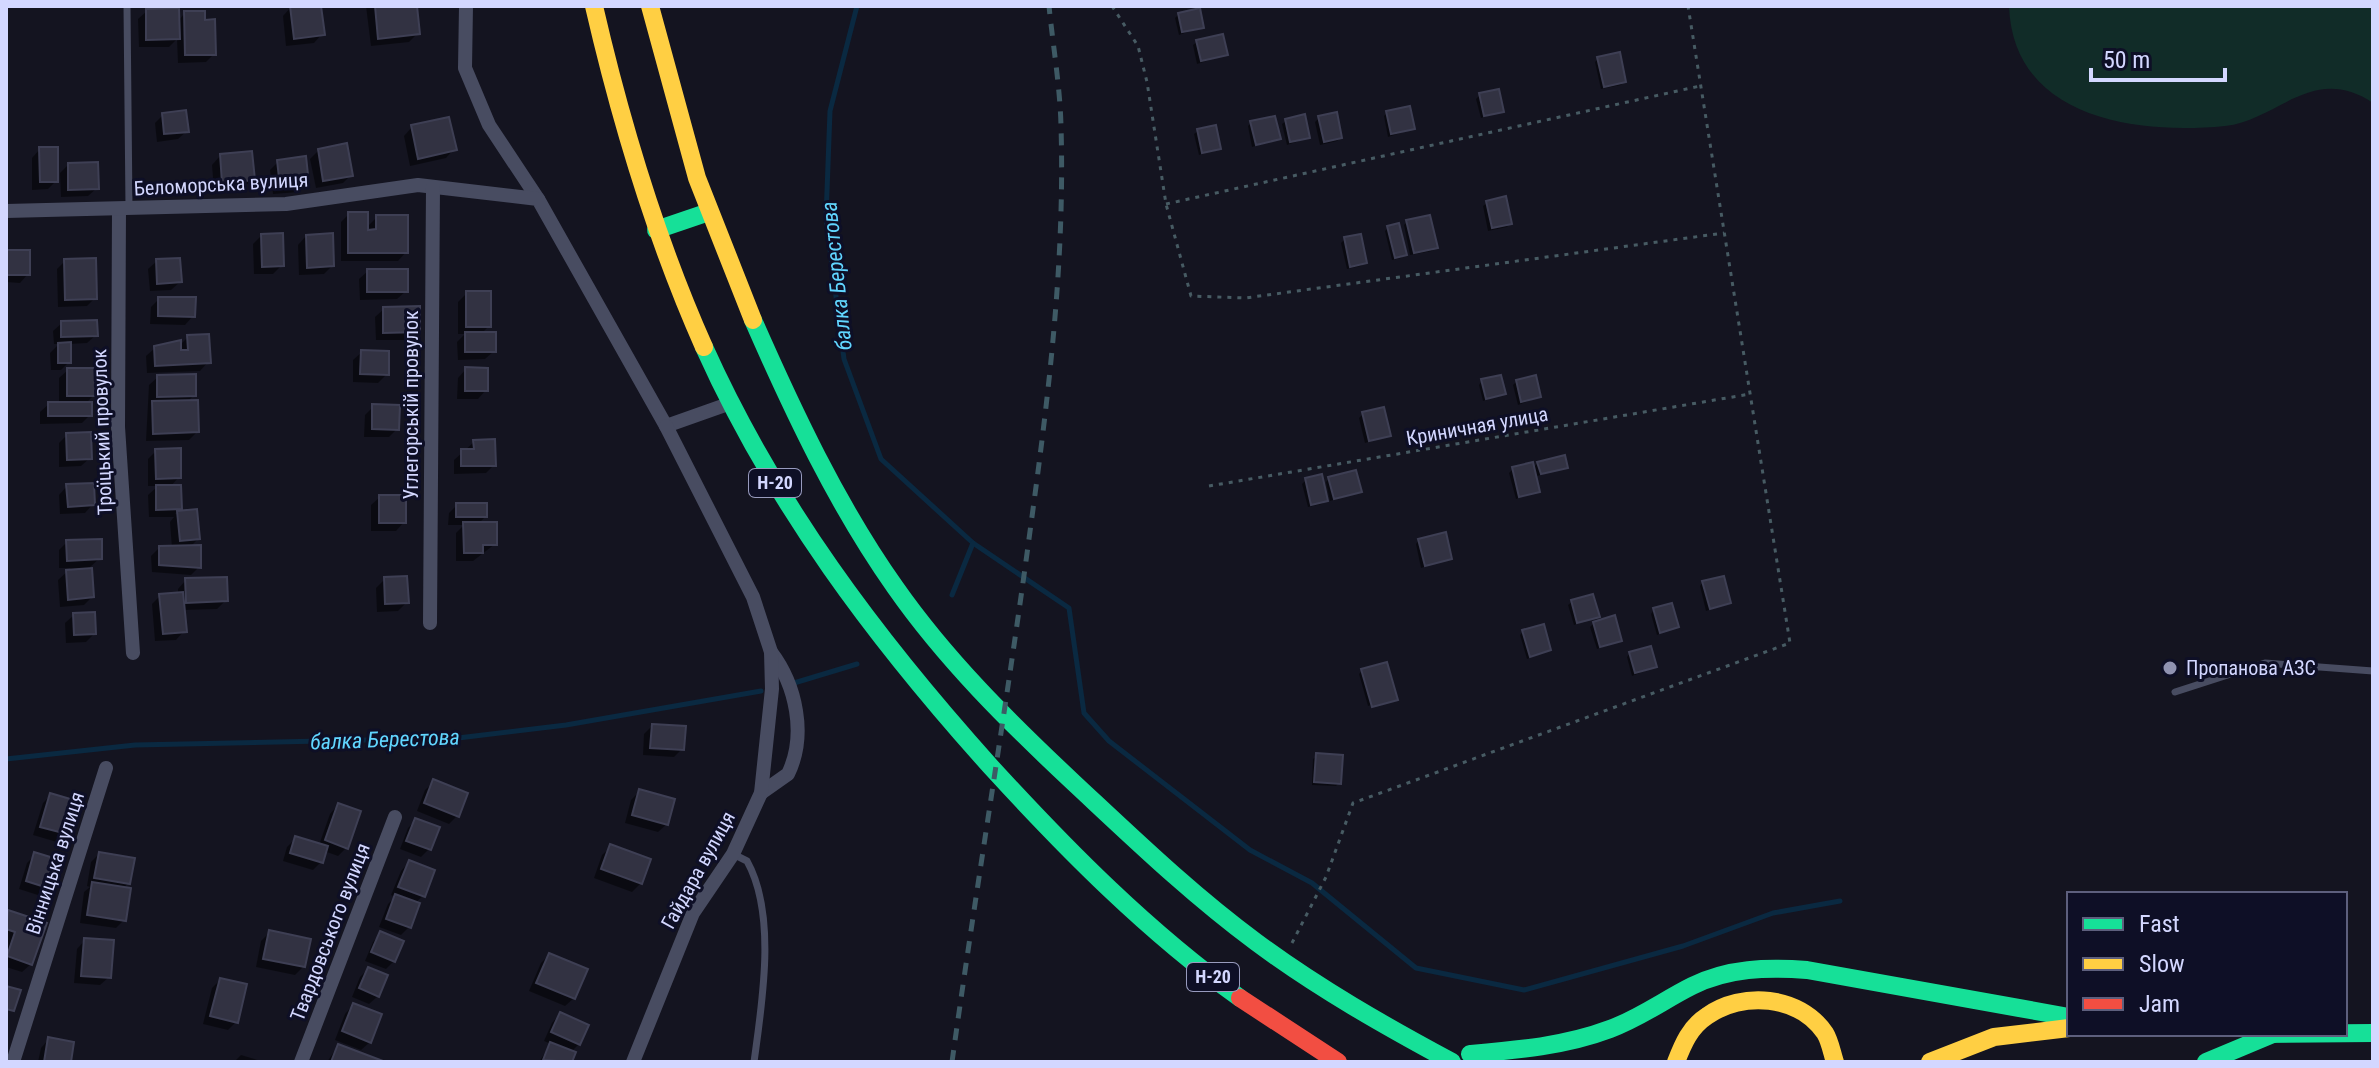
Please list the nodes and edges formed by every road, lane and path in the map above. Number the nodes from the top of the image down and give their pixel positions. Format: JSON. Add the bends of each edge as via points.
{"nodes":[{"id":1,"x":127,"y":6,"type":"edge"},
{"id":2,"x":466,"y":6,"type":"edge"},
{"id":3,"x":594,"y":6,"type":"edge"},
{"id":4,"x":650,"y":6,"type":"edge"},
{"id":5,"x":1112,"y":6,"type":"edge"},
{"id":6,"x":1688,"y":6,"type":"edge"},
{"id":7,"x":1700,"y":86,"type":"junction"},
{"id":8,"x":433,"y":187,"type":"junction"},
{"id":9,"x":538,"y":199,"type":"junction"},
{"id":10,"x":1166,"y":204,"type":"junction"},
{"id":11,"x":124,"y":209,"type":"junction"},
{"id":12,"x":6,"y":211,"type":"edge"},
{"id":13,"x":709,"y":212,"type":"junction"},
{"id":14,"x":656,"y":230,"type":"junction"},
{"id":15,"x":1724,"y":233,"type":"junction"},
{"id":16,"x":1750,"y":394,"type":"junction"},
{"id":17,"x":731,"y":403,"type":"junction"},
{"id":18,"x":666,"y":426,"type":"junction"},
{"id":19,"x":1209,"y":486,"type":"dead end"},
{"id":20,"x":430,"y":623,"type":"dead end"},
{"id":21,"x":771,"y":652,"type":"junction"},
{"id":22,"x":133,"y":653,"type":"dead end"},
{"id":23,"x":2373,"y":671,"type":"edge"},
{"id":24,"x":2175,"y":692,"type":"dead end"},
{"id":25,"x":106,"y":768,"type":"dead end"},
{"id":26,"x":761,"y":793,"type":"junction"},
{"id":27,"x":395,"y":817,"type":"dead end"},
{"id":28,"x":733,"y":854,"type":"junction"},
{"id":29,"x":1283,"y":961,"type":"junction"},
{"id":30,"x":2067,"y":1017,"type":"edge"},
{"id":31,"x":2067,"y":1028,"type":"edge"},
{"id":32,"x":2268,"y":1036,"type":"edge"},
{"id":33,"x":2347,"y":1036,"type":"edge"},
{"id":34,"x":2368,"y":1036,"type":"edge"},
{"id":35,"x":1431,"y":1051,"type":"junction"},
{"id":36,"x":1470,"y":1054,"type":"junction"},
{"id":37,"x":13,"y":1062,"type":"edge"},
{"id":38,"x":301,"y":1062,"type":"edge"},
{"id":39,"x":633,"y":1062,"type":"edge"},
{"id":40,"x":754,"y":1062,"type":"edge"},
{"id":41,"x":1338,"y":1062,"type":"edge"},
{"id":42,"x":1452,"y":1062,"type":"edge"},
{"id":43,"x":1489,"y":1062,"type":"edge"},
{"id":44,"x":1676,"y":1062,"type":"edge"},
{"id":45,"x":1835,"y":1062,"type":"edge"},
{"id":46,"x":1930,"y":1062,"type":"edge"},
{"id":47,"x":2206,"y":1062,"type":"edge"}],
"edges":[{"from":1,"to":11,"type":"lane"},
{"from":2,"to":9,"type":"street","via":[[465,68],[489,125]]},
{"from":3,"to":14,"type":"main road","number":"Н-20","via":[[618,108]]},
{"from":4,"to":13,"type":"main road","number":"Н-20"},
{"from":5,"to":10,"type":"path","via":[[1138,46]]},
{"from":6,"to":7,"type":"path"},
{"from":7,"to":10,"type":"path"},
{"from":7,"to":15,"type":"path"},
{"from":8,"to":9,"type":"street","name":"Беломорська вулиця"},
{"from":8,"to":11,"type":"street","name":"Беломорська вулиця","via":[[286,204]]},
{"from":8,"to":20,"type":"street","name":"Углегорськiй провулок"},
{"from":9,"to":18,"type":"street"},
{"from":10,"to":15,"type":"path","via":[[1191,296],[1245,298]]},
{"from":11,"to":12,"type":"street","name":"Беломорська вулиця"},
{"from":11,"to":22,"type":"street","name":"Троїцький провулок","via":[[118,427]]},
{"from":13,"to":14,"type":"main road"},
{"from":13,"to":29,"type":"main road","number":"Н-20","via":[[798,417],[849,515],[908,605],[1039,751],[1141,847]]},
{"from":14,"to":17,"type":"main road","number":"Н-20"},
{"from":15,"to":16,"type":"path"},
{"from":16,"to":19,"type":"path","name":"Криничная улица"},
{"from":16,"to":29,"type":"path","via":[[1790,643],[1353,803],[1326,877]]},
{"from":17,"to":18,"type":"street"},
{"from":17,"to":41,"type":"main road","number":"Н-20","via":[[839,584],[906,671],[1040,821],[1185,956]]},
{"from":18,"to":21,"type":"street","name":"Гайдара вулиця","via":[[753,597]]},
{"from":21,"to":26,"type":"street","name":"Гайдара вулиця"},
{"from":21,"to":26,"type":"street","via":[[785,671],[793,697],[797,740],[788,774]]},
{"from":23,"to":24,"type":"lane","via":[[2265,663]]},
{"from":25,"to":37,"type":"street","name":"Вінницька вулиця"},
{"from":26,"to":28,"type":"street","name":"Гайдара вулиця"},
{"from":27,"to":38,"type":"street","name":"Твардовського вулиця"},
{"from":28,"to":39,"type":"street","name":"Гайдара вулиця","via":[[693,913]]},
{"from":28,"to":40,"type":"lane","via":[[747,861],[763,904],[763,1003]]},
{"from":29,"to":35,"type":"main road","number":"Н-20"},
{"from":30,"to":36,"type":"main road","via":[[1807,970],[1770,968],[1717,975],[1592,1035]]},
{"from":31,"to":46,"type":"main road","via":[[1994,1037]]},
{"from":32,"to":47,"type":"main road"},
{"from":33,"to":34,"type":"main road"},
{"from":35,"to":36,"type":"main road"},
{"from":35,"to":42,"type":"main road","number":"Н-20"},
{"from":36,"to":43,"type":"main road"},
{"from":44,"to":45,"type":"main road","via":[[1687,1032],[1703,1018],[1752,998],[1778,999],[1802,1008],[1819,1025]]}]}
